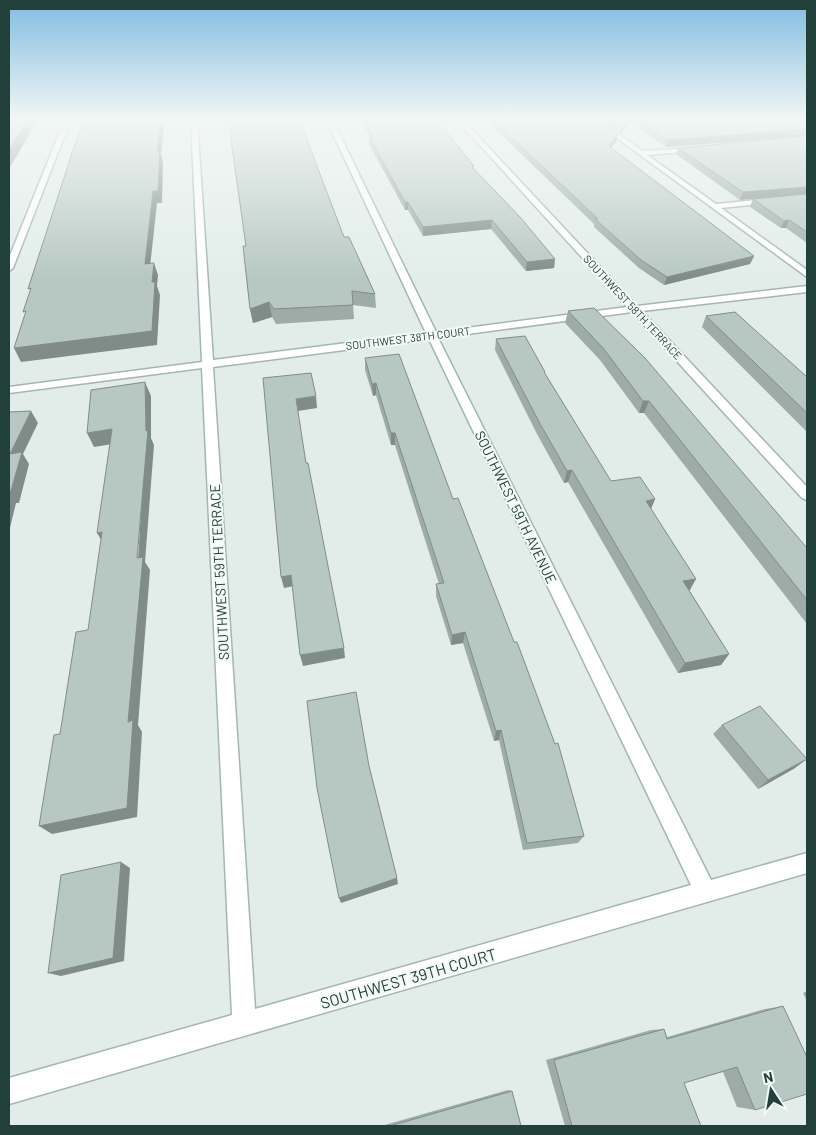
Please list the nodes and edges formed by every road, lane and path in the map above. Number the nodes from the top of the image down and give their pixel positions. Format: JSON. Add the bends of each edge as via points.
{"nodes":[{"id":1,"x":47,"y":172,"type":"edge"},
{"id":2,"x":197,"y":172,"type":"edge"},
{"id":3,"x":355,"y":172,"type":"edge"},
{"id":4,"x":508,"y":172,"type":"edge"},
{"id":5,"x":669,"y":172,"type":"edge"},
{"id":6,"x":807,"y":197,"type":"edge"},
{"id":7,"x":717,"y":206,"type":"junction"},
{"id":8,"x":9,"y":268,"type":"edge"},
{"id":9,"x":807,"y":274,"type":"edge"},
{"id":10,"x":807,"y":289,"type":"edge"},
{"id":11,"x":635,"y":309,"type":"junction"},
{"id":12,"x":432,"y":335,"type":"junction"},
{"id":13,"x":208,"y":364,"type":"junction"},
{"id":14,"x":9,"y":390,"type":"edge"},
{"id":15,"x":807,"y":495,"type":"edge"},
{"id":16,"x":807,"y":863,"type":"edge"},
{"id":17,"x":706,"y":893,"type":"junction"},
{"id":18,"x":244,"y":1024,"type":"junction"},
{"id":19,"x":9,"y":1091,"type":"edge"}],
"edges":[{"from":1,"to":8,"type":"street"},
{"from":2,"to":13,"type":"street","name":"SOUTHWEST 59TH TERRACE"},
{"from":3,"to":12,"type":"street","name":"SOUTHWEST 59TH AVENUE"},
{"from":4,"to":11,"type":"street","name":"SOUTHWEST 58TH TERRACE"},
{"from":5,"to":7,"type":"street"},
{"from":6,"to":7,"type":"street"},
{"from":7,"to":9,"type":"street"},
{"from":10,"to":11,"type":"street","name":"SOUTHWEST 38TH COURT"},
{"from":11,"to":12,"type":"street","name":"SOUTHWEST 38TH COURT"},
{"from":11,"to":15,"type":"street","name":"SOUTHWEST 58TH TERRACE"},
{"from":12,"to":13,"type":"street","name":"SOUTHWEST 38TH COURT"},
{"from":12,"to":17,"type":"street","name":"SOUTHWEST 59TH AVENUE"},
{"from":13,"to":14,"type":"street","name":"SOUTHWEST 38TH COURT"},
{"from":13,"to":18,"type":"street","name":"SOUTHWEST 59TH TERRACE"},
{"from":16,"to":17,"type":"street","name":"SOUTHWEST 39TH COURT"},
{"from":17,"to":18,"type":"street","name":"SOUTHWEST 39TH COURT"},
{"from":18,"to":19,"type":"street","name":"SOUTHWEST 39TH COURT"}]}
